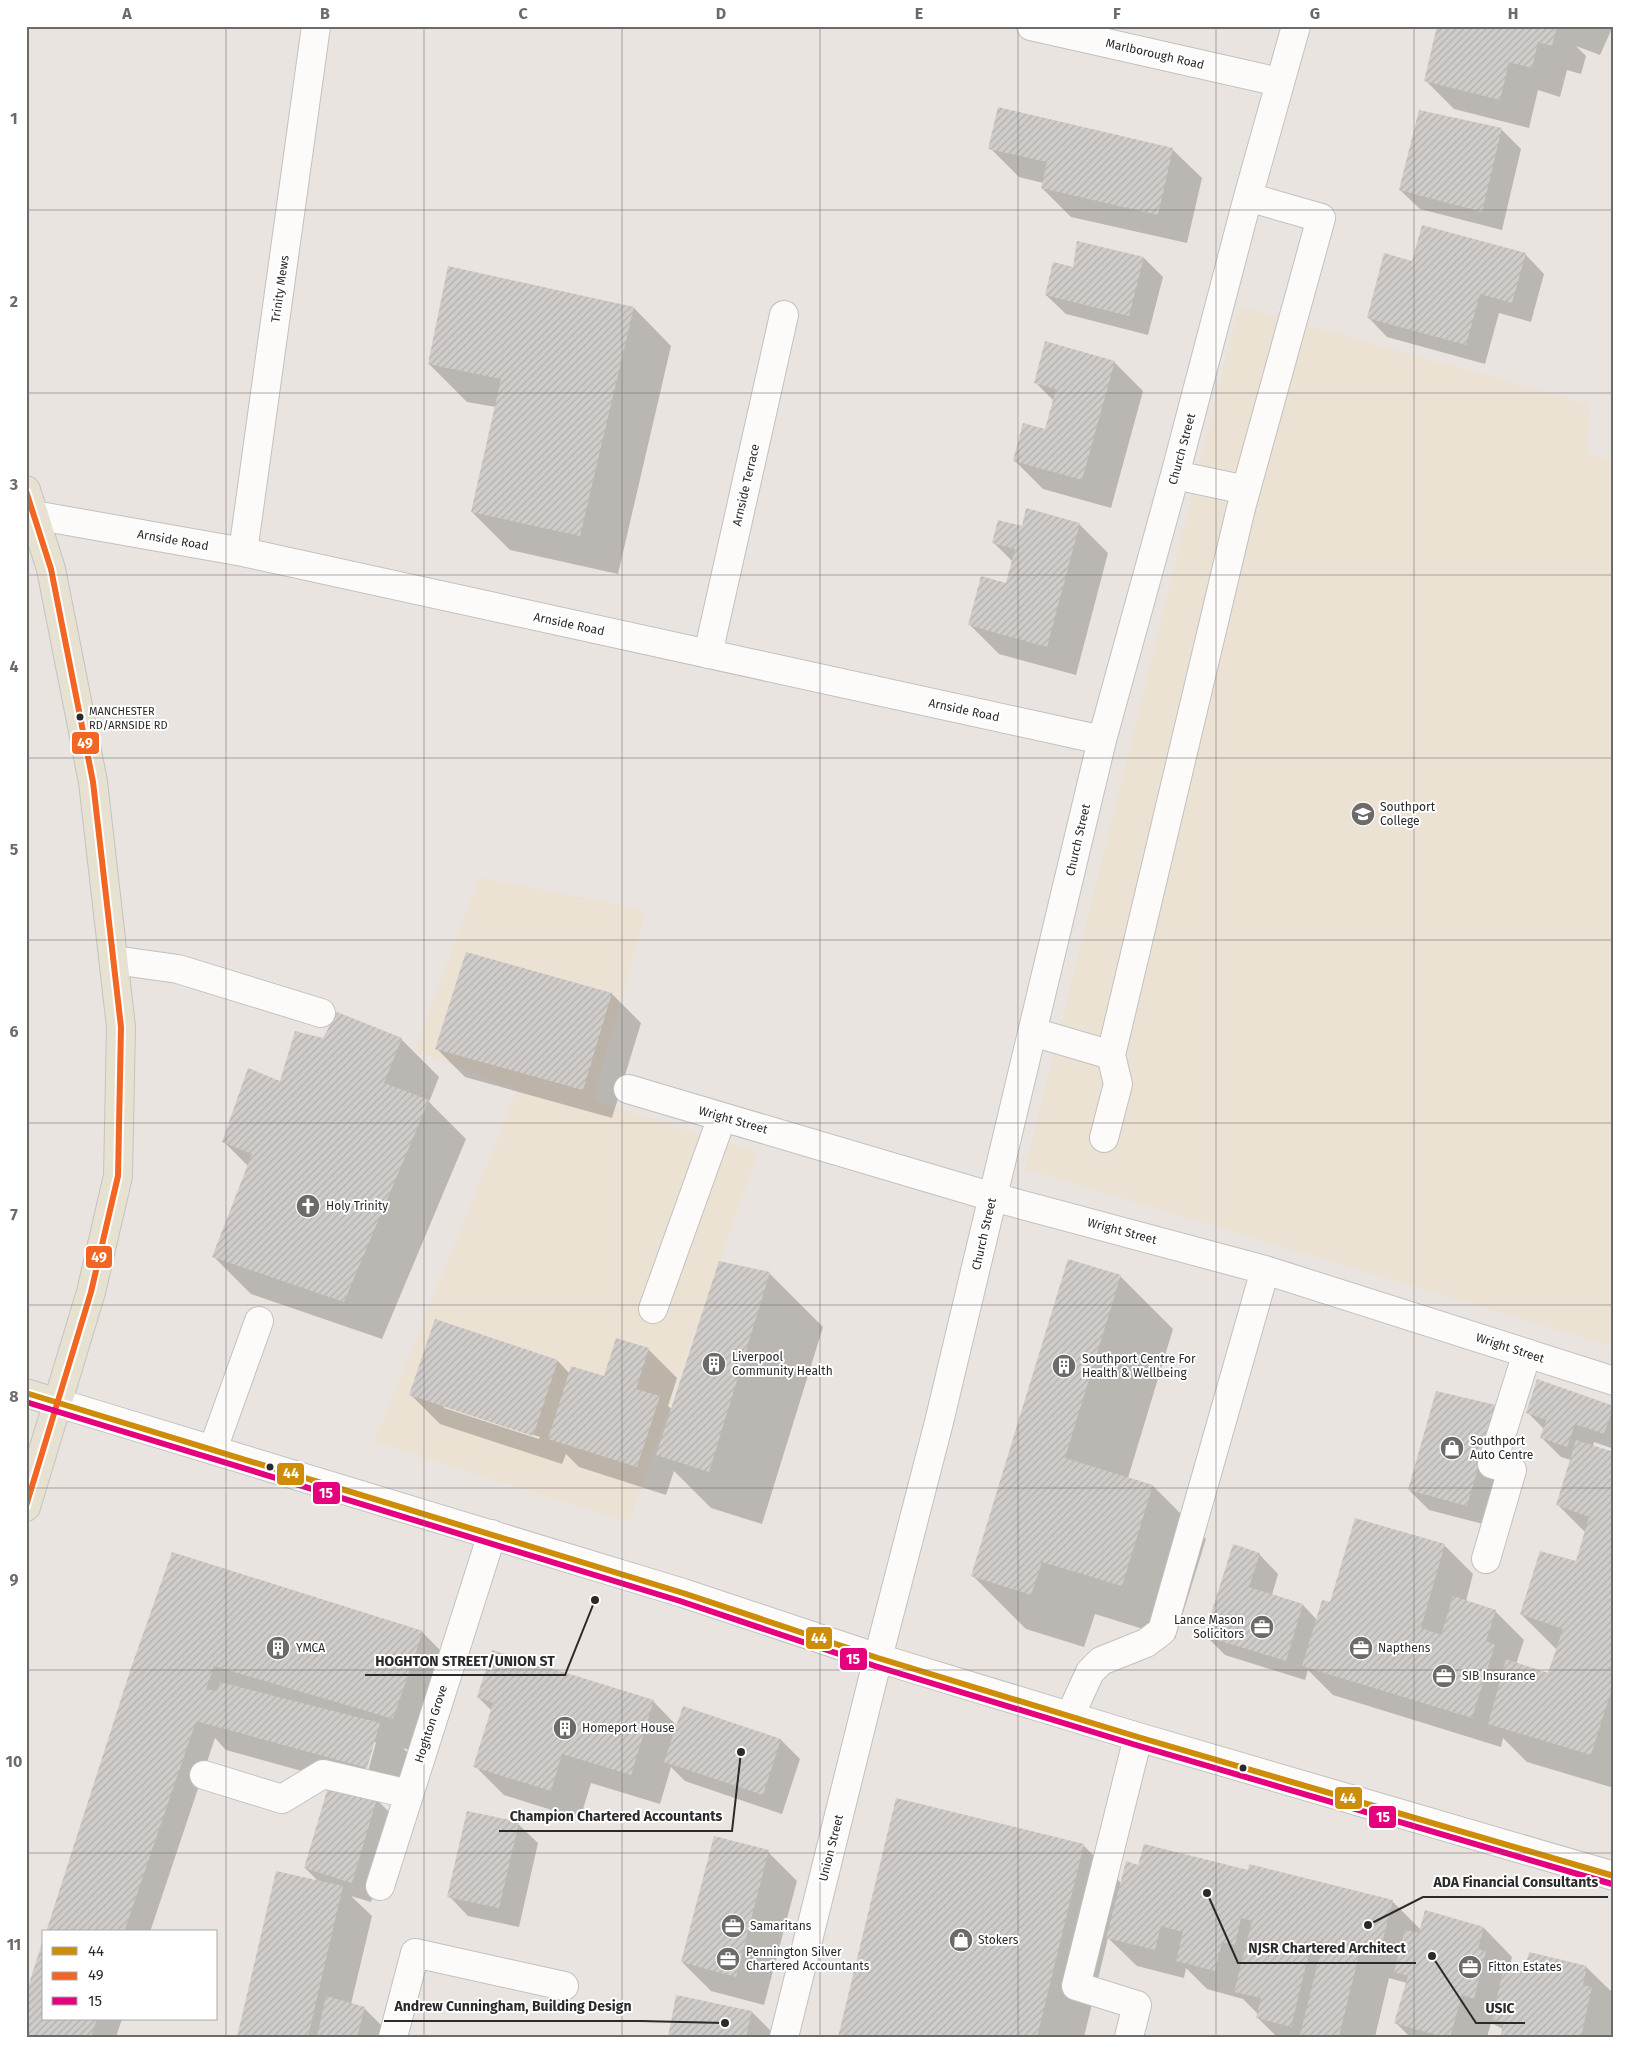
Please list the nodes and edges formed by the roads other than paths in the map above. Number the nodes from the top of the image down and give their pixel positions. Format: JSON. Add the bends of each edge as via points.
{"nodes":[{"id":1,"x":316,"y":26,"type":"edge"},
{"id":2,"x":1031,"y":26,"type":"edge"},
{"id":3,"x":1296,"y":26,"type":"edge"},
{"id":4,"x":1280,"y":82,"type":"junction"},
{"id":5,"x":1248,"y":197,"type":"junction"},
{"id":6,"x":784,"y":315,"type":"dead end"},
{"id":7,"x":1175,"y":475,"type":"junction"},
{"id":8,"x":1246,"y":490,"type":"junction"},
{"id":9,"x":29,"y":507,"type":"edge"},
{"id":10,"x":243,"y":552,"type":"junction"},
{"id":11,"x":708,"y":654,"type":"junction"},
{"id":12,"x":1102,"y":740,"type":"junction"},
{"id":13,"x":114,"y":960,"type":"junction"},
{"id":14,"x":321,"y":1013,"type":"dead end"},
{"id":15,"x":1033,"y":1032,"type":"junction"},
{"id":16,"x":1110,"y":1055,"type":"junction"},
{"id":17,"x":628,"y":1089,"type":"dead end"},
{"id":18,"x":722,"y":1117,"type":"junction"},
{"id":19,"x":1104,"y":1138,"type":"dead end"},
{"id":20,"x":993,"y":1196,"type":"junction"},
{"id":21,"x":1265,"y":1270,"type":"junction"},
{"id":22,"x":652,"y":1309,"type":"dead end"},
{"id":23,"x":259,"y":1321,"type":"dead end"},
{"id":24,"x":1527,"y":1353,"type":"junction"},
{"id":25,"x":1614,"y":1381,"type":"edge"},
{"id":26,"x":26,"y":1393,"type":"edge"},
{"id":27,"x":58,"y":1403,"type":"junction"},
{"id":28,"x":213,"y":1449,"type":"junction"},
{"id":29,"x":26,"y":1507,"type":"edge"},
{"id":30,"x":492,"y":1534,"type":"junction"},
{"id":31,"x":1486,"y":1559,"type":"dead end"},
{"id":32,"x":878,"y":1658,"type":"junction"},
{"id":33,"x":1070,"y":1716,"type":"junction"},
{"id":34,"x":1138,"y":1737,"type":"junction"},
{"id":35,"x":204,"y":1775,"type":"dead end"},
{"id":36,"x":409,"y":1794,"type":"junction"},
{"id":37,"x":1614,"y":1876,"type":"edge"},
{"id":38,"x":380,"y":1886,"type":"dead end"},
{"id":39,"x":564,"y":1986,"type":"dead end"},
{"id":40,"x":394,"y":2037,"type":"edge"},
{"id":41,"x":784,"y":2037,"type":"edge"},
{"id":42,"x":1129,"y":2037,"type":"edge"}],
"edges":[{"from":1,"to":10,"type":"street","name":"Trinity Mews"},
{"from":2,"to":4,"type":"street","name":"Marlborough Road"},
{"from":3,"to":4,"type":"street","name":"Church Street"},
{"from":4,"to":5,"type":"street","name":"Church Street"},
{"from":5,"to":7,"type":"street","name":"Church Street"},
{"from":5,"to":8,"type":"street","via":[[1321,218]]},
{"from":6,"to":11,"type":"street","name":"Arnside Terrace"},
{"from":7,"to":8,"type":"street"},
{"from":7,"to":12,"type":"street","name":"Church Street"},
{"from":8,"to":16,"type":"street"},
{"from":9,"to":10,"type":"street","name":"Arnside Road"},
{"from":9,"to":13,"type":"main road","via":[[51,569],[93,782]]},
{"from":10,"to":11,"type":"street","name":"Arnside Road"},
{"from":11,"to":12,"type":"street","name":"Arnside Road"},
{"from":12,"to":15,"type":"street","name":"Church Street"},
{"from":13,"to":14,"type":"street","via":[[178,969]]},
{"from":13,"to":27,"type":"main road","via":[[122,1028],[118,1176],[91,1292]]},
{"from":15,"to":16,"type":"street"},
{"from":15,"to":20,"type":"street","name":"Church Street"},
{"from":16,"to":19,"type":"street","via":[[1118,1084]]},
{"from":17,"to":18,"type":"street","name":"Wright Street"},
{"from":18,"to":20,"type":"street","name":"Wright Street"},
{"from":18,"to":22,"type":"street"},
{"from":20,"to":21,"type":"street","name":"Wright Street"},
{"from":20,"to":32,"type":"street","name":"Church Street"},
{"from":21,"to":24,"type":"street","name":"Wright Street"},
{"from":21,"to":33,"type":"street","via":[[1162,1631],[1146,1643],[1101,1661],[1090,1672]]},
{"from":23,"to":28,"type":"street"},
{"from":24,"to":25,"type":"street","name":"Wright Street"},
{"from":24,"to":31,"type":"street","via":[[1492,1464],[1512,1470]]},
{"from":26,"to":27,"type":"main road"},
{"from":27,"to":28,"type":"street"},
{"from":27,"to":29,"type":"main road"},
{"from":28,"to":30,"type":"street"},
{"from":30,"to":32,"type":"street","via":[[684,1593]]},
{"from":30,"to":36,"type":"street","name":"Hoghton Grove"},
{"from":32,"to":33,"type":"street"},
{"from":32,"to":41,"type":"street","name":"Union Street"},
{"from":33,"to":34,"type":"street"},
{"from":34,"to":37,"type":"street"},
{"from":34,"to":42,"type":"street","via":[[1076,1986],[1137,2006]]},
{"from":35,"to":36,"type":"street","via":[[282,1799],[323,1774]]},
{"from":36,"to":38,"type":"street","name":"Hoghton Grove"},
{"from":39,"to":40,"type":"street","via":[[415,1953]]}]}
